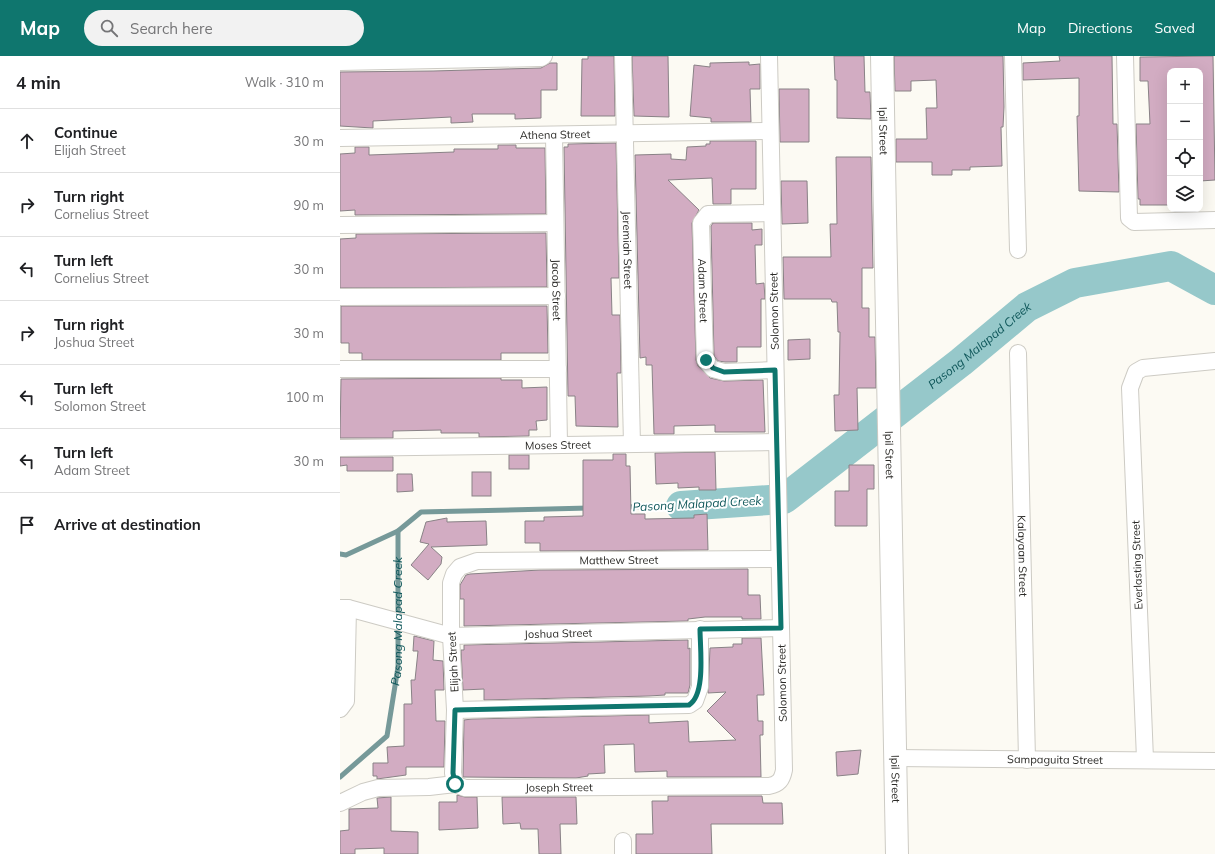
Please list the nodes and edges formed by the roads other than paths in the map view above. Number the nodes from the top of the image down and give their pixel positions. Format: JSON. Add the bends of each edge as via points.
{"nodes":[{"id":1,"x":544,"y":56,"type":"edge"},
{"id":2,"x":623,"y":56,"type":"edge"},
{"id":3,"x":769,"y":56,"type":"edge"},
{"id":4,"x":882,"y":56,"type":"edge"},
{"id":5,"x":1013,"y":56,"type":"edge"},
{"id":6,"x":1125,"y":56,"type":"edge"},
{"id":7,"x":340,"y":62,"type":"edge"},
{"id":8,"x":770,"y":131,"type":"junction"},
{"id":9,"x":624,"y":134,"type":"junction"},
{"id":10,"x":554,"y":135,"type":"junction"},
{"id":11,"x":340,"y":138,"type":"edge"},
{"id":12,"x":772,"y":213,"type":"junction"},
{"id":13,"x":1215,"y":220,"type":"edge"},
{"id":14,"x":555,"y":223,"type":"junction"},
{"id":15,"x":340,"y":225,"type":"edge"},
{"id":16,"x":1018,"y":250,"type":"dead end"},
{"id":17,"x":557,"y":296,"type":"junction"},
{"id":18,"x":340,"y":297,"type":"edge"},
{"id":19,"x":1018,"y":353,"type":"dead end"},
{"id":20,"x":1215,"y":361,"type":"edge"},
{"id":21,"x":558,"y":368,"type":"junction"},
{"id":22,"x":340,"y":369,"type":"edge"},
{"id":23,"x":775,"y":370,"type":"junction"},
{"id":24,"x":776,"y":442,"type":"junction"},
{"id":25,"x":632,"y":444,"type":"junction"},
{"id":26,"x":560,"y":445,"type":"junction"},
{"id":27,"x":340,"y":448,"type":"edge"},
{"id":28,"x":779,"y":559,"type":"junction"},
{"id":29,"x":460,"y":567,"type":"joint"},
{"id":30,"x":344,"y":608,"type":"edge"},
{"id":31,"x":781,"y":628,"type":"junction"},
{"id":32,"x":700,"y":629,"type":"junction"},
{"id":33,"x":451,"y":636,"type":"junction"},
{"id":34,"x":340,"y":709,"type":"edge"},
{"id":35,"x":455,"y":710,"type":"junction"},
{"id":36,"x":895,"y":758,"type":"junction"},
{"id":37,"x":1145,"y":759,"type":"junction"},
{"id":38,"x":1027,"y":760,"type":"junction"},
{"id":39,"x":1215,"y":761,"type":"edge"},
{"id":40,"x":780,"y":781,"type":"joint"},
{"id":41,"x":455,"y":784,"type":"junction"},
{"id":42,"x":340,"y":803,"type":"edge"},
{"id":43,"x":897,"y":854,"type":"edge"}],
"edges":[{"from":1,"to":7,"type":"street"},
{"from":2,"to":9,"type":"street","name":"Jeremiah Street"},
{"from":3,"to":8,"type":"street","name":"Solomon Street"},
{"from":4,"to":36,"type":"street","name":"Ipil Street"},
{"from":5,"to":16,"type":"street"},
{"from":6,"to":13,"type":"street","via":[[1130,218],[1134,222]]},
{"from":8,"to":9,"type":"street","name":"Athena Street"},
{"from":8,"to":12,"type":"street","name":"Solomon Street"},
{"from":9,"to":10,"type":"street","name":"Athena Street"},
{"from":9,"to":25,"type":"street","name":"Jeremiah Street"},
{"from":10,"to":11,"type":"street","name":"Athena Street"},
{"from":10,"to":14,"type":"street","name":"Jacob Street"},
{"from":12,"to":23,"type":"street","name":"Solomon Street"},
{"from":12,"to":23,"type":"street","name":"Adam Street","via":[[708,214],[701,223],[706,360],[713,368],[724,372]]},
{"from":14,"to":15,"type":"street"},
{"from":14,"to":17,"type":"street","name":"Jacob Street"},
{"from":17,"to":18,"type":"street"},
{"from":17,"to":21,"type":"street","name":"Jacob Street"},
{"from":19,"to":38,"type":"street","name":"Kalayaan Street"},
{"from":20,"to":37,"type":"street","name":"Everlasting Street","via":[[1143,368],[1136,372],[1130,388]]},
{"from":21,"to":22,"type":"street"},
{"from":21,"to":26,"type":"street","name":"Jacob Street"},
{"from":23,"to":24,"type":"street","name":"Solomon Street"},
{"from":24,"to":25,"type":"street","name":"Moses Street"},
{"from":24,"to":28,"type":"street","name":"Solomon Street"},
{"from":25,"to":26,"type":"street","name":"Moses Street"},
{"from":26,"to":27,"type":"street","name":"Moses Street"},
{"from":28,"to":29,"type":"street","name":"Matthew Street","via":[[478,561]]},
{"from":28,"to":31,"type":"street","name":"Solomon Street"},
{"from":29,"to":33,"type":"street","name":"Elijah Street","via":[[451,583]]},
{"from":30,"to":33,"type":"street","name":"Joshua Street"},
{"from":30,"to":34,"type":"street","via":[[346,701]]},
{"from":31,"to":32,"type":"street","name":"Joshua Street"},
{"from":31,"to":40,"type":"street","name":"Solomon Street","via":[[784,770]]},
{"from":32,"to":33,"type":"street","name":"Joshua Street"},
{"from":32,"to":35,"type":"street","via":[[700,687],[695,701],[689,705]]},
{"from":33,"to":35,"type":"street","name":"Elijah Street"},
{"from":35,"to":41,"type":"street","name":"Elijah Street"},
{"from":36,"to":38,"type":"street","name":"Sampaguita Street"},
{"from":36,"to":43,"type":"street","name":"Ipil Street"},
{"from":37,"to":38,"type":"street","name":"Sampaguita Street"},
{"from":37,"to":39,"type":"street","name":"Sampaguita Street"},
{"from":40,"to":41,"type":"street","name":"Joseph Street","via":[[761,786],[465,788]]},
{"from":41,"to":42,"type":"street","name":"Joseph Street","via":[[378,788],[362,792]]}]}
